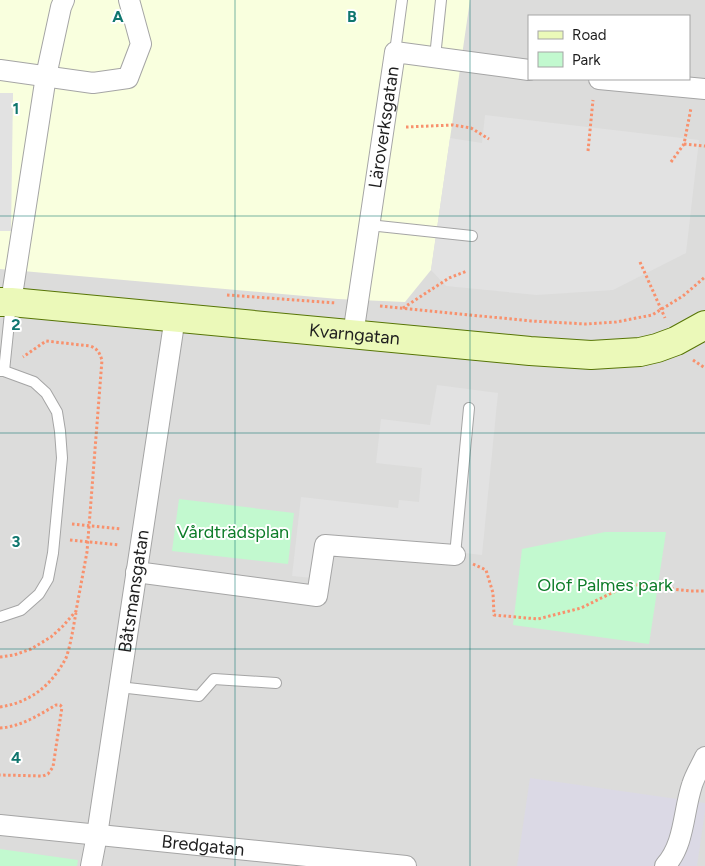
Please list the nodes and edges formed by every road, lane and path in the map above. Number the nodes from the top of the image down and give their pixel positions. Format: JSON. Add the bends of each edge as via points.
{"nodes":[{"id":1,"x":64,"y":0,"type":"edge"},
{"id":2,"x":129,"y":0,"type":"edge"},
{"id":3,"x":402,"y":0,"type":"edge"},
{"id":4,"x":441,"y":0,"type":"edge"},
{"id":5,"x":395,"y":52,"type":"junction"},
{"id":6,"x":435,"y":57,"type":"junction"},
{"id":7,"x":0,"y":70,"type":"edge"},
{"id":8,"x":528,"y":70,"type":"edge"},
{"id":9,"x":46,"y":76,"type":"junction"},
{"id":10,"x":610,"y":80,"type":"edge"},
{"id":11,"x":700,"y":88,"type":"edge"},
{"id":12,"x":592,"y":113,"type":"dead end"},
{"id":13,"x":383,"y":129,"type":"junction"},
{"id":14,"x":489,"y":139,"type":"dead end"},
{"id":15,"x":684,"y":144,"type":"junction"},
{"id":16,"x":705,"y":146,"type":"edge"},
{"id":17,"x":588,"y":151,"type":"dead end"},
{"id":18,"x":671,"y":162,"type":"dead end"},
{"id":19,"x":369,"y":225,"type":"junction"},
{"id":20,"x":472,"y":236,"type":"dead end"},
{"id":21,"x":640,"y":262,"type":"dead end"},
{"id":22,"x":467,"y":271,"type":"dead end"},
{"id":23,"x":6,"y":302,"type":"edge"},
{"id":24,"x":662,"y":309,"type":"dead end"},
{"id":25,"x":175,"y":317,"type":"junction"},
{"id":26,"x":705,"y":325,"type":"edge"},
{"id":27,"x":353,"y":335,"type":"junction"},
{"id":28,"x":398,"y":339,"type":"junction"},
{"id":29,"x":2,"y":371,"type":"edge"},
{"id":30,"x":469,"y":408,"type":"dead end"},
{"id":31,"x":57,"y":522,"type":"junction"},
{"id":32,"x":55,"y":538,"type":"junction"},
{"id":33,"x":141,"y":540,"type":"junction"},
{"id":34,"x":455,"y":555,"type":"junction"},
{"id":35,"x":136,"y":572,"type":"junction"},
{"id":36,"x":705,"y":591,"type":"edge"},
{"id":37,"x":76,"y":611,"type":"dead end"},
{"id":38,"x":0,"y":617,"type":"edge"},
{"id":39,"x":276,"y":683,"type":"dead end"},
{"id":40,"x":119,"y":687,"type":"junction"},
{"id":41,"x":0,"y":707,"type":"edge"},
{"id":42,"x":0,"y":728,"type":"edge"},
{"id":43,"x":705,"y":757,"type":"edge"},
{"id":44,"x":0,"y":775,"type":"edge"},
{"id":45,"x":0,"y":825,"type":"edge"},
{"id":46,"x":97,"y":835,"type":"junction"},
{"id":47,"x":91,"y":866,"type":"edge"},
{"id":48,"x":406,"y":866,"type":"edge"},
{"id":49,"x":665,"y":866,"type":"edge"}],
"edges":[{"from":1,"to":9,"type":"street"},
{"from":2,"to":9,"type":"street","via":[[141,44],[128,78],[93,83]]},
{"from":3,"to":5,"type":"lane"},
{"from":4,"to":6,"type":"lane"},
{"from":5,"to":6,"type":"street","name":"Läroverksgatan"},
{"from":5,"to":13,"type":"street","name":"Läroverksgatan"},
{"from":6,"to":8,"type":"street","name":"Läroverksgatan"},
{"from":7,"to":9,"type":"street"},
{"from":9,"to":23,"type":"street"},
{"from":10,"to":11,"type":"street"},
{"from":11,"to":15,"type":"path"},
{"from":12,"to":17,"type":"path"},
{"from":13,"to":14,"type":"path","via":[[453,125],[471,128]]},
{"from":13,"to":19,"type":"street","name":"Läroverksgatan"},
{"from":15,"to":16,"type":"path"},
{"from":15,"to":18,"type":"path"},
{"from":19,"to":20,"type":"lane"},
{"from":19,"to":27,"type":"street","name":"Läroverksgatan"},
{"from":21,"to":24,"type":"path"},
{"from":22,"to":28,"type":"path","via":[[449,278],[402,308]]},
{"from":23,"to":25,"type":"street","name":"Kvarngatan"},
{"from":23,"to":29,"type":"lane"},
{"from":25,"to":27,"type":"street","name":"Kvarngatan"},
{"from":25,"to":33,"type":"street","name":"Båtsmansgatan"},
{"from":26,"to":28,"type":"street","name":"Kvarngatan","via":[[657,348],[592,355]]},
{"from":27,"to":28,"type":"street","name":"Kvarngatan"},
{"from":29,"to":31,"type":"lane","via":[[34,382],[46,393],[57,412],[62,458]]},
{"from":30,"to":34,"type":"lane"},
{"from":31,"to":32,"type":"lane"},
{"from":31,"to":33,"type":"path"},
{"from":32,"to":33,"type":"path"},
{"from":32,"to":38,"type":"lane","via":[[48,579],[39,594],[21,610]]},
{"from":33,"to":35,"type":"street","name":"Båtsmansgatan"},
{"from":34,"to":35,"type":"street","via":[[325,545],[317,596]]},
{"from":34,"to":36,"type":"path","via":[[486,570],[494,593],[494,615],[538,619],[581,608],[630,584]]},
{"from":35,"to":40,"type":"street","name":"Båtsmansgatan"},
{"from":37,"to":41,"type":"path","via":[[65,659],[56,675],[35,694]]},
{"from":39,"to":40,"type":"lane","via":[[214,679],[199,696]]},
{"from":40,"to":46,"type":"street","name":"Båtsmansgatan"},
{"from":42,"to":44,"type":"path","via":[[27,721],[56,705],[62,707],[48,774]]},
{"from":43,"to":49,"type":"street","via":[[692,782],[678,844]]},
{"from":45,"to":46,"type":"street","name":"Bredgatan"},
{"from":46,"to":47,"type":"street","name":"Båtsmansgatan"},
{"from":46,"to":48,"type":"street","name":"Bredgatan"}]}
